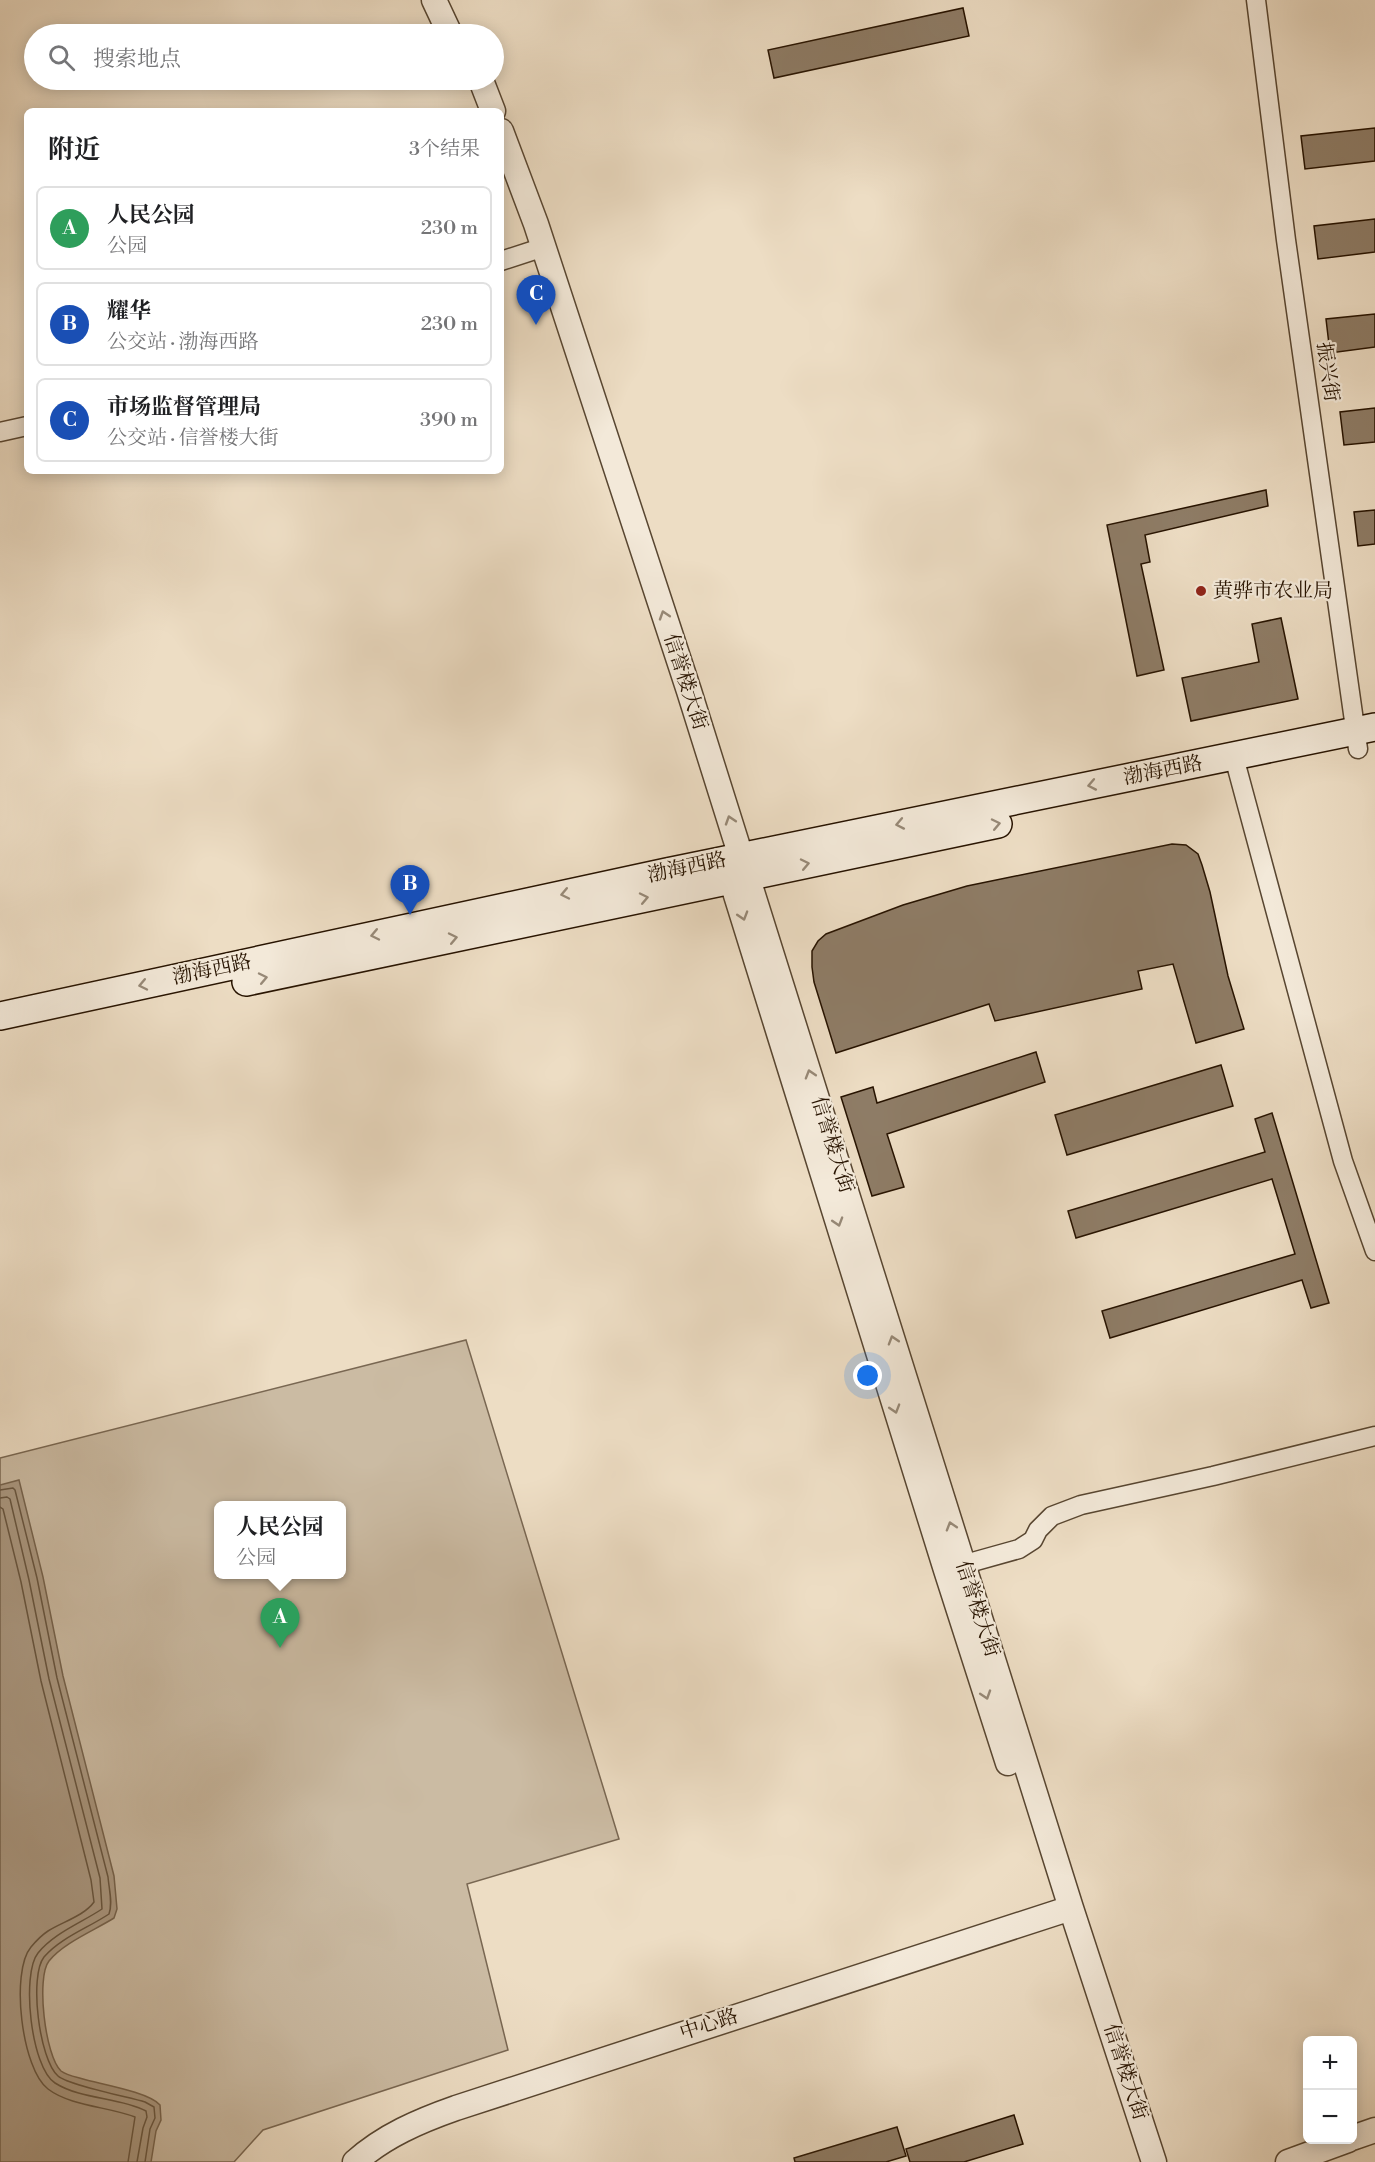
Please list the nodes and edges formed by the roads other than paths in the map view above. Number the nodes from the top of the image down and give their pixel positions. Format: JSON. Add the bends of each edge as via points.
{"nodes":[{"id":1,"x":434,"y":0,"type":"edge"},
{"id":2,"x":446,"y":0,"type":"edge"},
{"id":3,"x":1256,"y":0,"type":"edge"},
{"id":4,"x":445,"y":24,"type":"edge"},
{"id":5,"x":457,"y":24,"type":"edge"},
{"id":6,"x":472,"y":90,"type":"edge"},
{"id":7,"x":485,"y":90,"type":"edge"},
{"id":8,"x":479,"y":108,"type":"edge"},
{"id":9,"x":492,"y":108,"type":"edge"},
{"id":10,"x":504,"y":141,"type":"edge"},
{"id":11,"x":504,"y":178,"type":"edge"},
{"id":12,"x":536,"y":250,"type":"junction"},
{"id":13,"x":504,"y":260,"type":"edge"},
{"id":14,"x":24,"y":427,"type":"edge"},
{"id":15,"x":0,"y":432,"type":"edge"},
{"id":16,"x":1366,"y":738,"type":"edge"},
{"id":17,"x":1236,"y":765,"type":"junction"},
{"id":18,"x":736,"y":868,"type":"junction"},
{"id":19,"x":0,"y":1016,"type":"edge"},
{"id":20,"x":0,"y":1034,"type":"edge"},
{"id":21,"x":1375,"y":1251,"type":"edge"},
{"id":22,"x":1375,"y":1436,"type":"edge"},
{"id":23,"x":954,"y":1568,"type":"junction"},
{"id":24,"x":1063,"y":1910,"type":"junction"},
{"id":25,"x":1375,"y":2130,"type":"edge"},
{"id":26,"x":1357,"y":2136,"type":"edge"},
{"id":27,"x":1337,"y":2144,"type":"edge"},
{"id":28,"x":355,"y":2162,"type":"edge"},
{"id":29,"x":1137,"y":2162,"type":"edge"},
{"id":30,"x":1154,"y":2162,"type":"edge"},
{"id":31,"x":1288,"y":2162,"type":"edge"}],
"edges":[{"from":1,"to":4,"type":"street"},
{"from":2,"to":5,"type":"street"},
{"from":3,"to":16,"type":"street","name":"振兴街","via":[[1286,240]]},
{"from":6,"to":8,"type":"street"},
{"from":7,"to":9,"type":"street"},
{"from":10,"to":12,"type":"street","name":"信誉楼大街"},
{"from":11,"to":12,"type":"street","name":"信誉楼大街"},
{"from":12,"to":13,"type":"street"},
{"from":12,"to":18,"type":"street","name":"信誉楼大街"},
{"from":14,"to":15,"type":"street"},
{"from":16,"to":17,"type":"main road","name":"渤海西路"},
{"from":17,"to":18,"type":"main road","name":"渤海西路"},
{"from":17,"to":21,"type":"street","via":[[1343,1161]]},
{"from":18,"to":19,"type":"main road","name":"渤海西路","one_way":true},
{"from":20,"to":18,"type":"main road","name":"渤海西路","one_way":true},
{"from":18,"to":23,"type":"street","name":"信誉楼大街"},
{"from":22,"to":23,"type":"street","via":[[1081,1505],[1052,1515],[1033,1540],[1019,1549]]},
{"from":23,"to":24,"type":"street","name":"信誉楼大街"},
{"from":24,"to":28,"type":"street","name":"中心路","via":[[456,2108],[415,2123],[370,2148]]},
{"from":24,"to":29,"type":"street","name":"信誉楼大街"},
{"from":24,"to":30,"type":"street","name":"信誉楼大街"},
{"from":25,"to":26,"type":"street"},
{"from":27,"to":31,"type":"street"}]}
